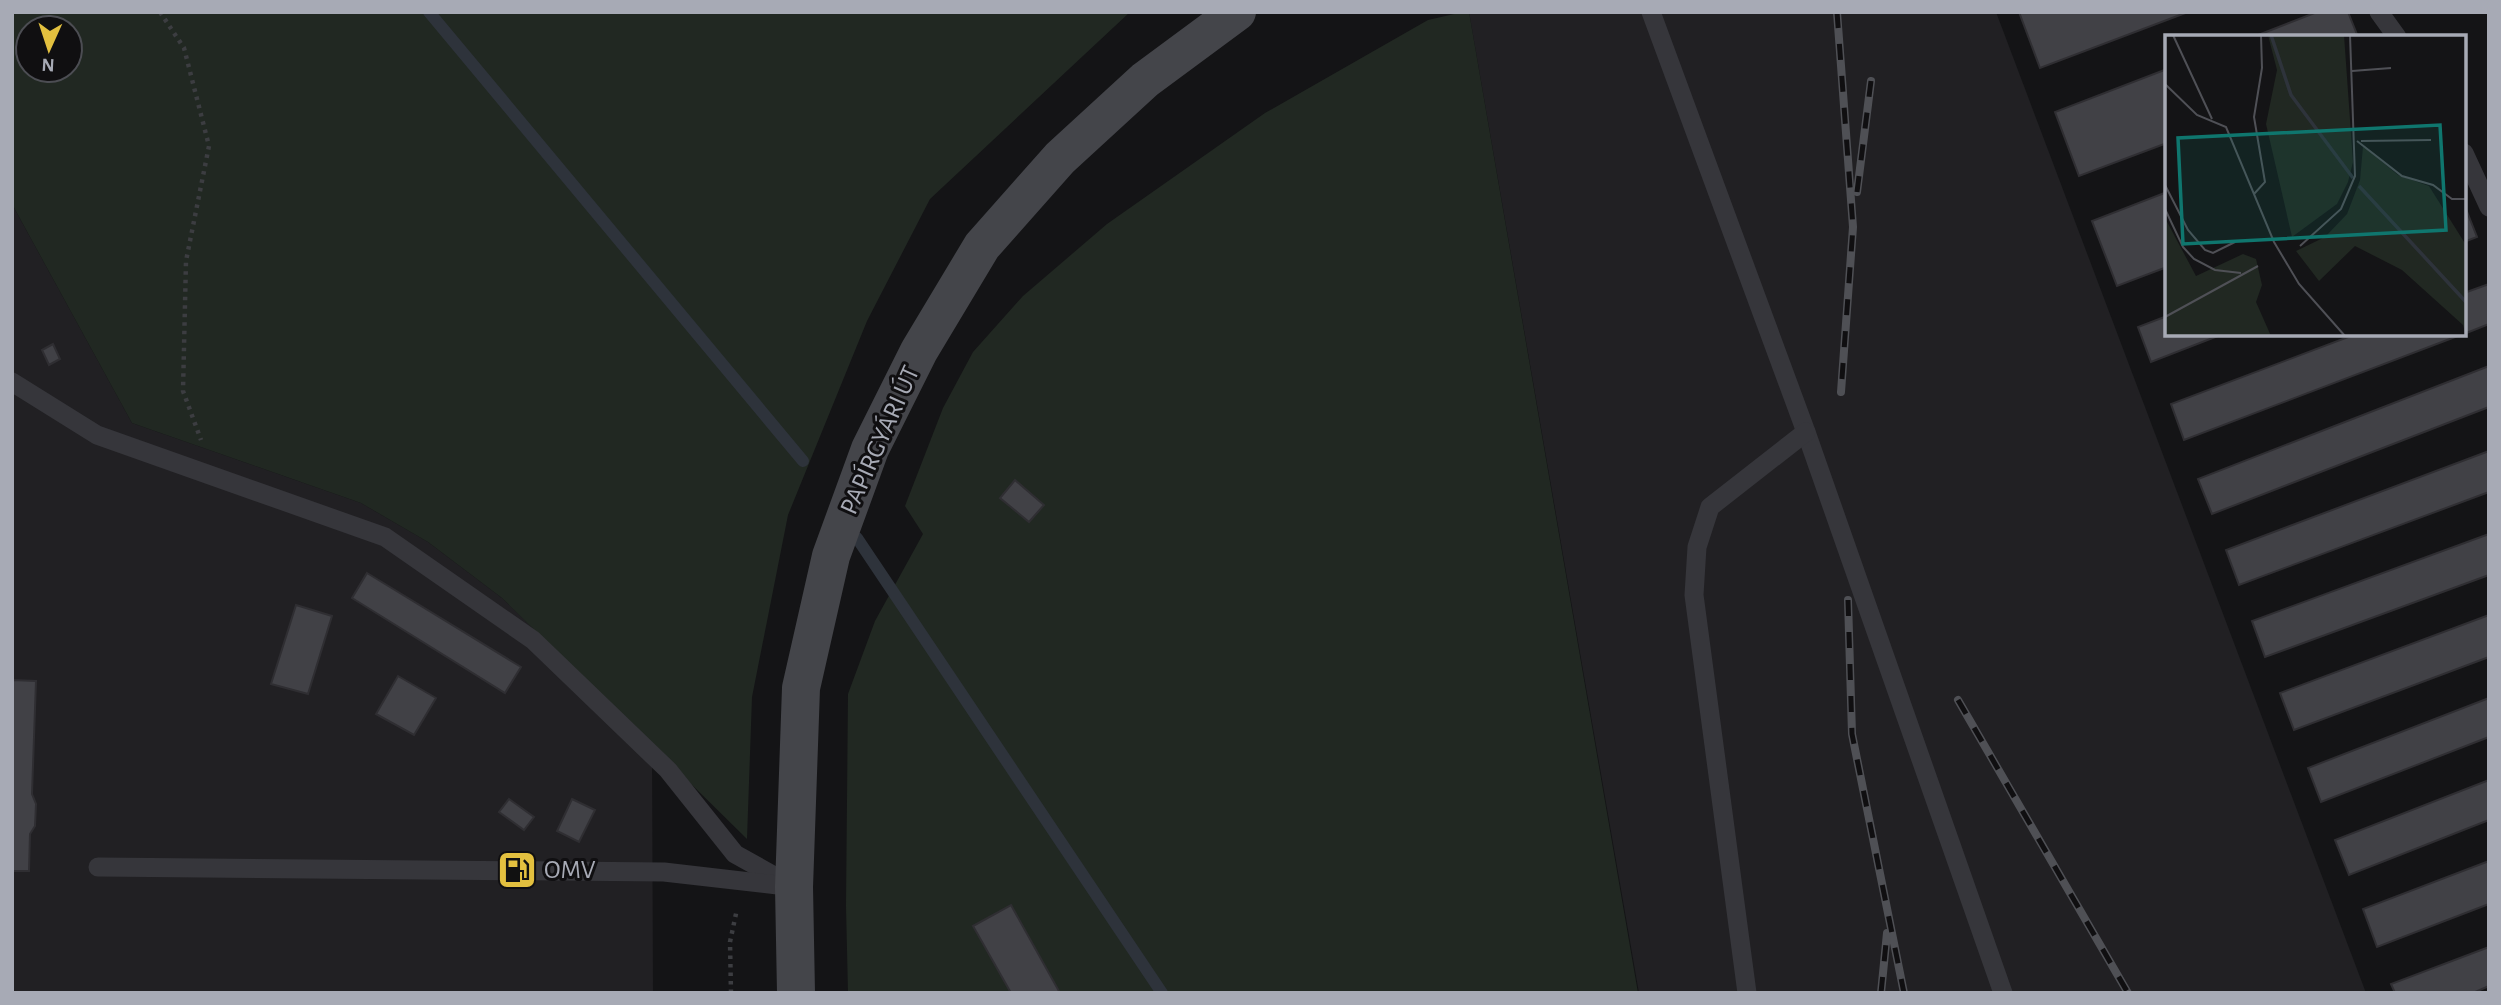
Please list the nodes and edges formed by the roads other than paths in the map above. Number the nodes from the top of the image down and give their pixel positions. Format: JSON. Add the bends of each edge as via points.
{"nodes":[{"id":1,"x":1237,"y":12,"type":"edge"},
{"id":2,"x":1651,"y":12,"type":"edge"},
{"id":3,"x":2379,"y":12,"type":"edge"},
{"id":4,"x":2396,"y":35,"type":"edge"},
{"id":5,"x":2466,"y":157,"type":"edge"},
{"id":6,"x":2489,"y":206,"type":"edge"},
{"id":7,"x":12,"y":382,"type":"edge"},
{"id":8,"x":1806,"y":432,"type":"junction"},
{"id":9,"x":98,"y":867,"type":"dead end"},
{"id":10,"x":794,"y":887,"type":"junction"},
{"id":11,"x":796,"y":993,"type":"edge"},
{"id":12,"x":1746,"y":993,"type":"edge"},
{"id":13,"x":2003,"y":993,"type":"edge"}],
"edges":[{"from":1,"to":10,"type":"street","name":"PAPÍRGYÁRI ÚT","via":[[1145,80],[1060,158],[982,246],[919,351],[870,449],[831,556],[801,688]]},
{"from":2,"to":8,"type":"lane"},
{"from":3,"to":4,"type":"lane"},
{"from":5,"to":6,"type":"lane"},
{"from":7,"to":10,"type":"lane","via":[[97,435],[385,537],[533,640],[668,770],[735,853]]},
{"from":8,"to":12,"type":"lane","via":[[1710,507],[1697,547],[1694,595]]},
{"from":8,"to":13,"type":"lane"},
{"from":9,"to":10,"type":"lane","via":[[664,872]]},
{"from":10,"to":11,"type":"street","name":"PAPÍRGYÁRI ÚT"}]}
